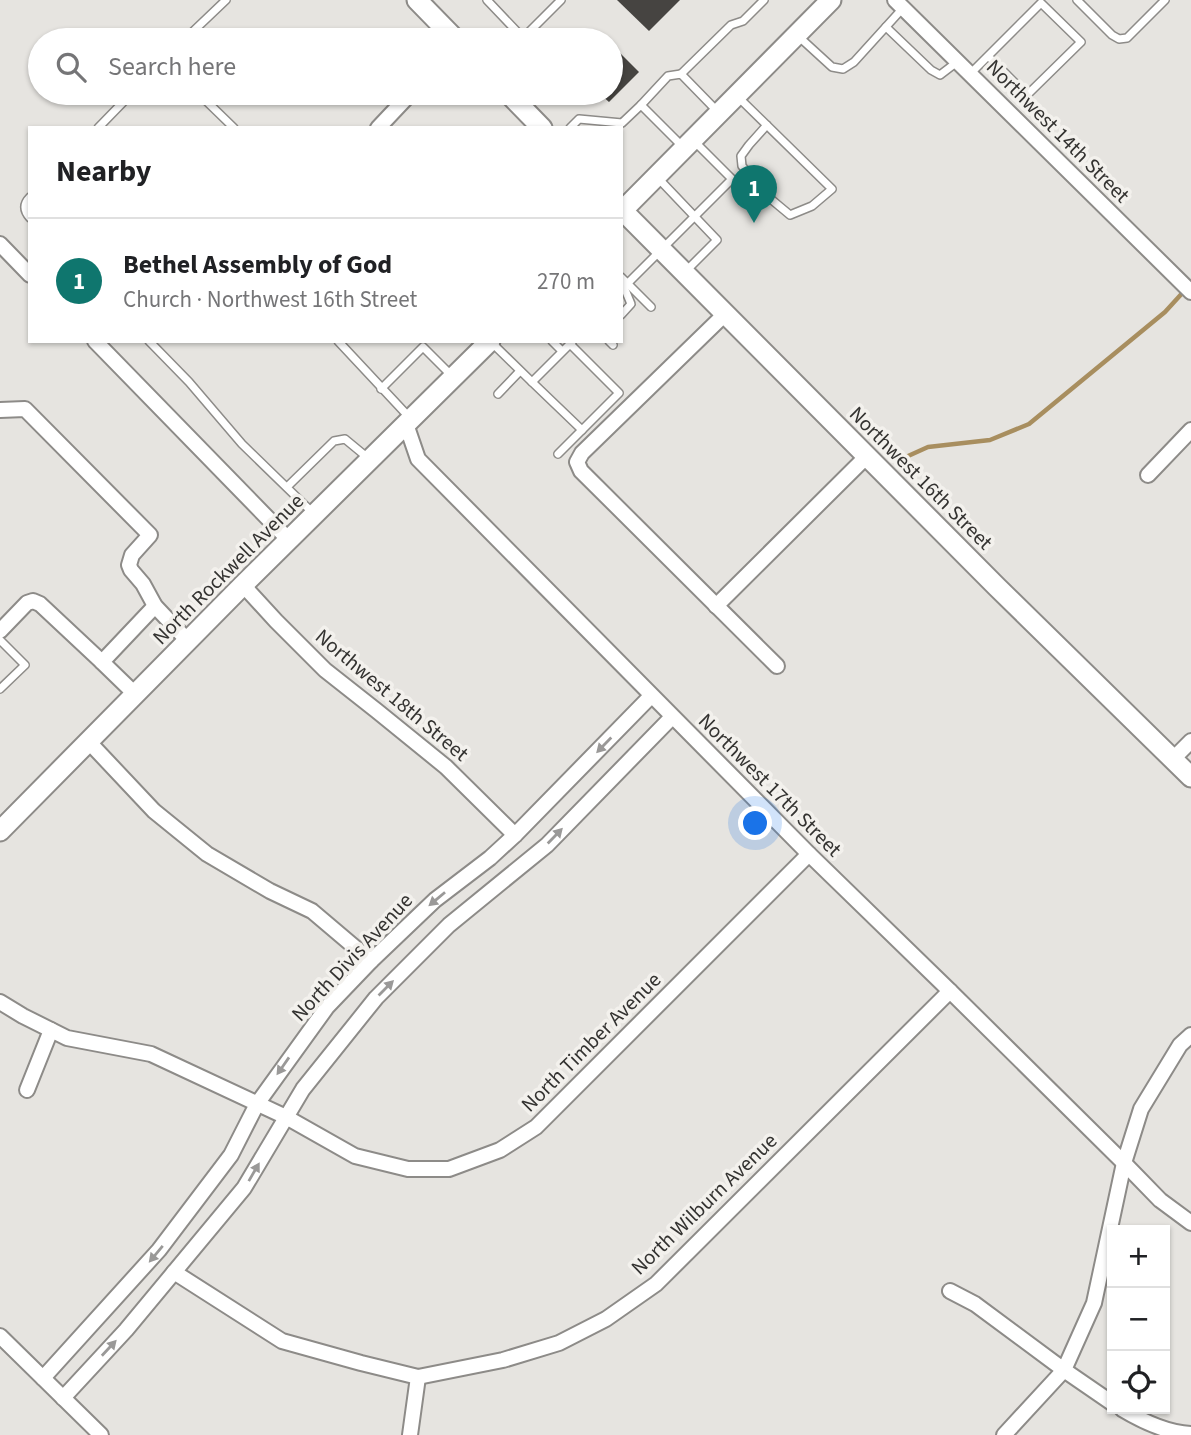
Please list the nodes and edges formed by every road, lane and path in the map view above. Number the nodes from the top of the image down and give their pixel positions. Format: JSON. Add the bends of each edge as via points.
{"nodes":[{"id":1,"x":226,"y":0,"type":"edge"},
{"id":2,"x":487,"y":0,"type":"edge"},
{"id":3,"x":561,"y":0,"type":"edge"},
{"id":4,"x":764,"y":0,"type":"edge"},
{"id":5,"x":831,"y":0,"type":"edge"},
{"id":6,"x":1077,"y":0,"type":"edge"},
{"id":7,"x":1165,"y":0,"type":"edge"},
{"id":8,"x":423,"y":2,"type":"edge"},
{"id":9,"x":899,"y":4,"type":"edge"},
{"id":10,"x":886,"y":27,"type":"junction"},
{"id":11,"x":197,"y":28,"type":"edge"},
{"id":12,"x":446,"y":28,"type":"edge"},
{"id":13,"x":512,"y":28,"type":"edge"},
{"id":14,"x":533,"y":28,"type":"edge"},
{"id":15,"x":796,"y":35,"type":"junction"},
{"id":16,"x":988,"y":57,"type":"junction"},
{"id":17,"x":957,"y":62,"type":"junction"},
{"id":18,"x":681,"y":74,"type":"junction"},
{"id":19,"x":970,"y":74,"type":"junction"},
{"id":20,"x":737,"y":95,"type":"junction"},
{"id":21,"x":120,"y":105,"type":"edge"},
{"id":22,"x":210,"y":105,"type":"edge"},
{"id":23,"x":399,"y":105,"type":"edge"},
{"id":24,"x":520,"y":105,"type":"edge"},
{"id":25,"x":641,"y":106,"type":"junction"},
{"id":26,"x":719,"y":114,"type":"junction"},
{"id":27,"x":767,"y":125,"type":"junction"},
{"id":28,"x":100,"y":126,"type":"edge"},
{"id":29,"x":232,"y":126,"type":"edge"},
{"id":30,"x":379,"y":126,"type":"edge"},
{"id":31,"x":540,"y":126,"type":"edge"},
{"id":32,"x":572,"y":126,"type":"edge"},
{"id":33,"x":689,"y":144,"type":"junction"},
{"id":34,"x":656,"y":177,"type":"junction"},
{"id":35,"x":28,"y":199,"type":"edge"},
{"id":36,"x":623,"y":210,"type":"edge"},
{"id":37,"x":623,"y":212,"type":"edge"},
{"id":38,"x":28,"y":216,"type":"edge"},
{"id":39,"x":694,"y":217,"type":"junction"},
{"id":40,"x":0,"y":244,"type":"edge"},
{"id":41,"x":662,"y":250,"type":"junction"},
{"id":42,"x":28,"y":273,"type":"edge"},
{"id":43,"x":685,"y":273,"type":"junction"},
{"id":44,"x":624,"y":287,"type":"edge"},
{"id":45,"x":1188,"y":289,"type":"edge"},
{"id":46,"x":651,"y":307,"type":"dead end"},
{"id":47,"x":623,"y":313,"type":"edge"},
{"id":48,"x":725,"y":314,"type":"junction"},
{"id":49,"x":97,"y":343,"type":"edge"},
{"id":50,"x":151,"y":343,"type":"edge"},
{"id":51,"x":340,"y":343,"type":"edge"},
{"id":52,"x":554,"y":343,"type":"edge"},
{"id":53,"x":570,"y":343,"type":"edge"},
{"id":54,"x":572,"y":343,"type":"edge"},
{"id":55,"x":483,"y":345,"type":"edge"},
{"id":56,"x":562,"y":351,"type":"junction"},
{"id":57,"x":520,"y":371,"type":"junction"},
{"id":58,"x":453,"y":377,"type":"junction"},
{"id":59,"x":531,"y":382,"type":"junction"},
{"id":60,"x":381,"y":389,"type":"junction"},
{"id":61,"x":498,"y":394,"type":"dead end"},
{"id":62,"x":0,"y":410,"type":"edge"},
{"id":63,"x":408,"y":421,"type":"junction"},
{"id":64,"x":582,"y":430,"type":"junction"},
{"id":65,"x":1191,"y":430,"type":"edge"},
{"id":66,"x":558,"y":454,"type":"dead end"},
{"id":67,"x":867,"y":456,"type":"junction"},
{"id":68,"x":370,"y":460,"type":"junction"},
{"id":69,"x":1148,"y":475,"type":"dead end"},
{"id":70,"x":286,"y":487,"type":"junction"},
{"id":71,"x":314,"y":515,"type":"junction"},
{"id":72,"x":289,"y":540,"type":"junction"},
{"id":73,"x":243,"y":585,"type":"junction"},
{"id":74,"x":155,"y":606,"type":"junction"},
{"id":75,"x":716,"y":606,"type":"junction"},
{"id":76,"x":0,"y":631,"type":"edge"},
{"id":77,"x":0,"y":640,"type":"edge"},
{"id":78,"x":188,"y":641,"type":"junction"},
{"id":79,"x":102,"y":662,"type":"junction"},
{"id":80,"x":777,"y":666,"type":"dead end"},
{"id":81,"x":0,"y":689,"type":"edge"},
{"id":82,"x":136,"y":695,"type":"junction"},
{"id":83,"x":651,"y":696,"type":"junction"},
{"id":84,"x":672,"y":717,"type":"junction"},
{"id":85,"x":1191,"y":741,"type":"edge"},
{"id":86,"x":89,"y":742,"type":"junction"},
{"id":87,"x":1173,"y":759,"type":"junction"},
{"id":88,"x":1191,"y":777,"type":"edge"},
{"id":89,"x":0,"y":831,"type":"edge"},
{"id":90,"x":515,"y":835,"type":"junction"},
{"id":91,"x":809,"y":854,"type":"junction"},
{"id":92,"x":371,"y":961,"type":"junction"},
{"id":93,"x":950,"y":991,"type":"junction"},
{"id":94,"x":0,"y":1002,"type":"edge"},
{"id":95,"x":51,"y":1030,"type":"junction"},
{"id":96,"x":1191,"y":1035,"type":"edge"},
{"id":97,"x":27,"y":1090,"type":"dead end"},
{"id":98,"x":257,"y":1104,"type":"junction"},
{"id":99,"x":286,"y":1117,"type":"junction"},
{"id":100,"x":1124,"y":1163,"type":"junction"},
{"id":101,"x":1191,"y":1223,"type":"edge"},
{"id":102,"x":174,"y":1272,"type":"junction"},
{"id":103,"x":950,"y":1292,"type":"dead end"},
{"id":104,"x":0,"y":1336,"type":"edge"},
{"id":105,"x":1063,"y":1370,"type":"junction"},
{"id":106,"x":418,"y":1377,"type":"junction"},
{"id":107,"x":43,"y":1378,"type":"junction"},
{"id":108,"x":63,"y":1398,"type":"junction"},
{"id":109,"x":1107,"y":1400,"type":"edge"},
{"id":110,"x":1130,"y":1414,"type":"edge"},
{"id":111,"x":1191,"y":1434,"type":"edge"},
{"id":112,"x":101,"y":1435,"type":"edge"},
{"id":113,"x":410,"y":1435,"type":"edge"},
{"id":114,"x":1004,"y":1435,"type":"edge"}],
"edges":[{"from":1,"to":11,"type":"lane"},
{"from":2,"to":13,"type":"lane"},
{"from":3,"to":14,"type":"lane"},
{"from":4,"to":18,"type":"lane"},
{"from":5,"to":15,"type":"main road"},
{"from":6,"to":7,"type":"lane","via":[[1119,39],[1127,38]]},
{"from":8,"to":12,"type":"main road"},
{"from":9,"to":10,"type":"lane"},
{"from":9,"to":17,"type":"street","name":"Northwest 14th Street"},
{"from":10,"to":15,"type":"lane","via":[[843,69],[832,67]]},
{"from":10,"to":17,"type":"lane","via":[[940,75]]},
{"from":15,"to":20,"type":"main road"},
{"from":16,"to":16,"type":"lane","via":[[1041,4],[1081,42],[1027,95]]},
{"from":16,"to":19,"type":"lane"},
{"from":17,"to":19,"type":"street","name":"Northwest 14th Street"},
{"from":18,"to":25,"type":"lane","via":[[668,76]]},
{"from":18,"to":26,"type":"lane"},
{"from":19,"to":45,"type":"street","name":"Northwest 14th Street"},
{"from":20,"to":26,"type":"main road"},
{"from":20,"to":27,"type":"lane"},
{"from":21,"to":28,"type":"lane"},
{"from":22,"to":29,"type":"lane"},
{"from":23,"to":30,"type":"street"},
{"from":24,"to":31,"type":"main road"},
{"from":25,"to":32,"type":"lane","via":[[622,123],[579,119]]},
{"from":25,"to":33,"type":"lane"},
{"from":26,"to":33,"type":"main road"},
{"from":27,"to":27,"type":"lane","via":[[832,189],[812,206],[790,215],[742,166],[741,156]]},
{"from":33,"to":34,"type":"main road"},
{"from":33,"to":39,"type":"lane","via":[[732,179]]},
{"from":34,"to":36,"type":"main road"},
{"from":34,"to":39,"type":"lane"},
{"from":35,"to":38,"type":"lane","via":[[24,202]]},
{"from":37,"to":41,"type":"main road","name":"Northwest 16th Street"},
{"from":39,"to":41,"type":"lane"},
{"from":39,"to":43,"type":"lane","via":[[717,240]]},
{"from":40,"to":42,"type":"street"},
{"from":41,"to":43,"type":"main road","name":"Northwest 16th Street"},
{"from":41,"to":44,"type":"lane"},
{"from":43,"to":48,"type":"main road","name":"Northwest 16th Street"},
{"from":44,"to":46,"type":"lane"},
{"from":44,"to":47,"type":"lane","via":[[631,304]]},
{"from":48,"to":67,"type":"main road","name":"Northwest 16th Street"},
{"from":48,"to":75,"type":"street","via":[[577,462]]},
{"from":49,"to":72,"type":"street"},
{"from":50,"to":70,"type":"lane"},
{"from":51,"to":60,"type":"lane"},
{"from":52,"to":56,"type":"lane"},
{"from":53,"to":56,"type":"lane"},
{"from":54,"to":64,"type":"lane","via":[[619,393]]},
{"from":55,"to":57,"type":"lane"},
{"from":55,"to":58,"type":"main road","name":"North Rockwell Avenue"},
{"from":56,"to":59,"type":"lane"},
{"from":57,"to":59,"type":"lane"},
{"from":57,"to":61,"type":"lane"},
{"from":58,"to":60,"type":"lane","via":[[423,347]]},
{"from":58,"to":63,"type":"main road","name":"North Rockwell Avenue"},
{"from":59,"to":64,"type":"lane"},
{"from":60,"to":63,"type":"lane"},
{"from":62,"to":74,"type":"street","via":[[24,409],[150,536],[129,565]]},
{"from":63,"to":68,"type":"main road","name":"North Rockwell Avenue"},
{"from":63,"to":83,"type":"street","name":"Northwest 17th Street","via":[[418,459]]},
{"from":64,"to":66,"type":"lane"},
{"from":65,"to":69,"type":"street"},
{"from":67,"to":75,"type":"street"},
{"from":67,"to":87,"type":"main road","name":"Northwest 16th Street"},
{"from":68,"to":70,"type":"lane","via":[[345,439],[334,441]]},
{"from":68,"to":71,"type":"main road","name":"North Rockwell Avenue"},
{"from":70,"to":71,"type":"lane"},
{"from":71,"to":72,"type":"main road","name":"North Rockwell Avenue"},
{"from":72,"to":73,"type":"main road","name":"North Rockwell Avenue"},
{"from":73,"to":78,"type":"main road","name":"North Rockwell Avenue"},
{"from":73,"to":90,"type":"street","name":"Northwest 18th Street","via":[[325,670],[446,767]]},
{"from":74,"to":78,"type":"street"},
{"from":74,"to":79,"type":"street"},
{"from":75,"to":80,"type":"street"},
{"from":76,"to":79,"type":"street","via":[[33,601]]},
{"from":77,"to":81,"type":"lane","via":[[25,665]]},
{"from":78,"to":82,"type":"main road","name":"North Rockwell Avenue"},
{"from":79,"to":82,"type":"street"},
{"from":82,"to":86,"type":"main road","name":"North Rockwell Avenue"},
{"from":83,"to":84,"type":"street","name":"Northwest 17th Street"},
{"from":83,"to":90,"type":"street","name":"North Divis Avenue","one_way":true},
{"from":84,"to":91,"type":"street","name":"Northwest 17th Street"},
{"from":99,"to":84,"type":"street","one_way":true,"via":[[376,998],[449,925],[547,845]]},
{"from":85,"to":87,"type":"street"},
{"from":86,"to":89,"type":"main road","name":"North Rockwell Avenue"},
{"from":86,"to":92,"type":"street","via":[[154,811],[207,854],[312,911]]},
{"from":87,"to":88,"type":"main road","name":"Northwest 16th Street"},
{"from":90,"to":92,"type":"street","name":"North Divis Avenue","one_way":true,"via":[[435,900]]},
{"from":91,"to":93,"type":"street","name":"Northwest 17th Street"},
{"from":91,"to":99,"type":"street","name":"North Timber Avenue","via":[[536,1127],[500,1150],[449,1169],[408,1169],[355,1156]]},
{"from":92,"to":98,"type":"street","name":"North Divis Avenue","one_way":true,"via":[[327,1007]]},
{"from":93,"to":100,"type":"street","name":"Northwest 17th Street"},
{"from":93,"to":106,"type":"street","name":"North Wilburn Avenue","via":[[656,1284],[606,1319],[559,1343]]},
{"from":94,"to":95,"type":"street","name":"North Timber Avenue"},
{"from":95,"to":97,"type":"street"},
{"from":95,"to":98,"type":"street","name":"North Timber Avenue","via":[[67,1038],[151,1054]]},
{"from":96,"to":100,"type":"street","via":[[1180,1045],[1141,1109]]},
{"from":98,"to":99,"type":"street","name":"North Timber Avenue"},
{"from":98,"to":107,"type":"street","name":"North Divis Avenue","one_way":true,"via":[[231,1155],[159,1250]]},
{"from":102,"to":99,"type":"street","one_way":true,"via":[[244,1188]]},
{"from":100,"to":101,"type":"street","name":"Northwest 17th Street","via":[[1160,1200]]},
{"from":100,"to":105,"type":"street","via":[[1094,1303]]},
{"from":102,"to":106,"type":"street","name":"North Wilburn Avenue","via":[[282,1341]]},
{"from":108,"to":102,"type":"street","one_way":true},
{"from":103,"to":105,"type":"street","via":[[975,1304]]},
{"from":104,"to":107,"type":"street"},
{"from":105,"to":109,"type":"street"},
{"from":105,"to":114,"type":"street"},
{"from":106,"to":113,"type":"street"},
{"from":107,"to":108,"type":"street"},
{"from":108,"to":112,"type":"street"},
{"from":110,"to":111,"type":"street","via":[[1178,1434]]}]}
